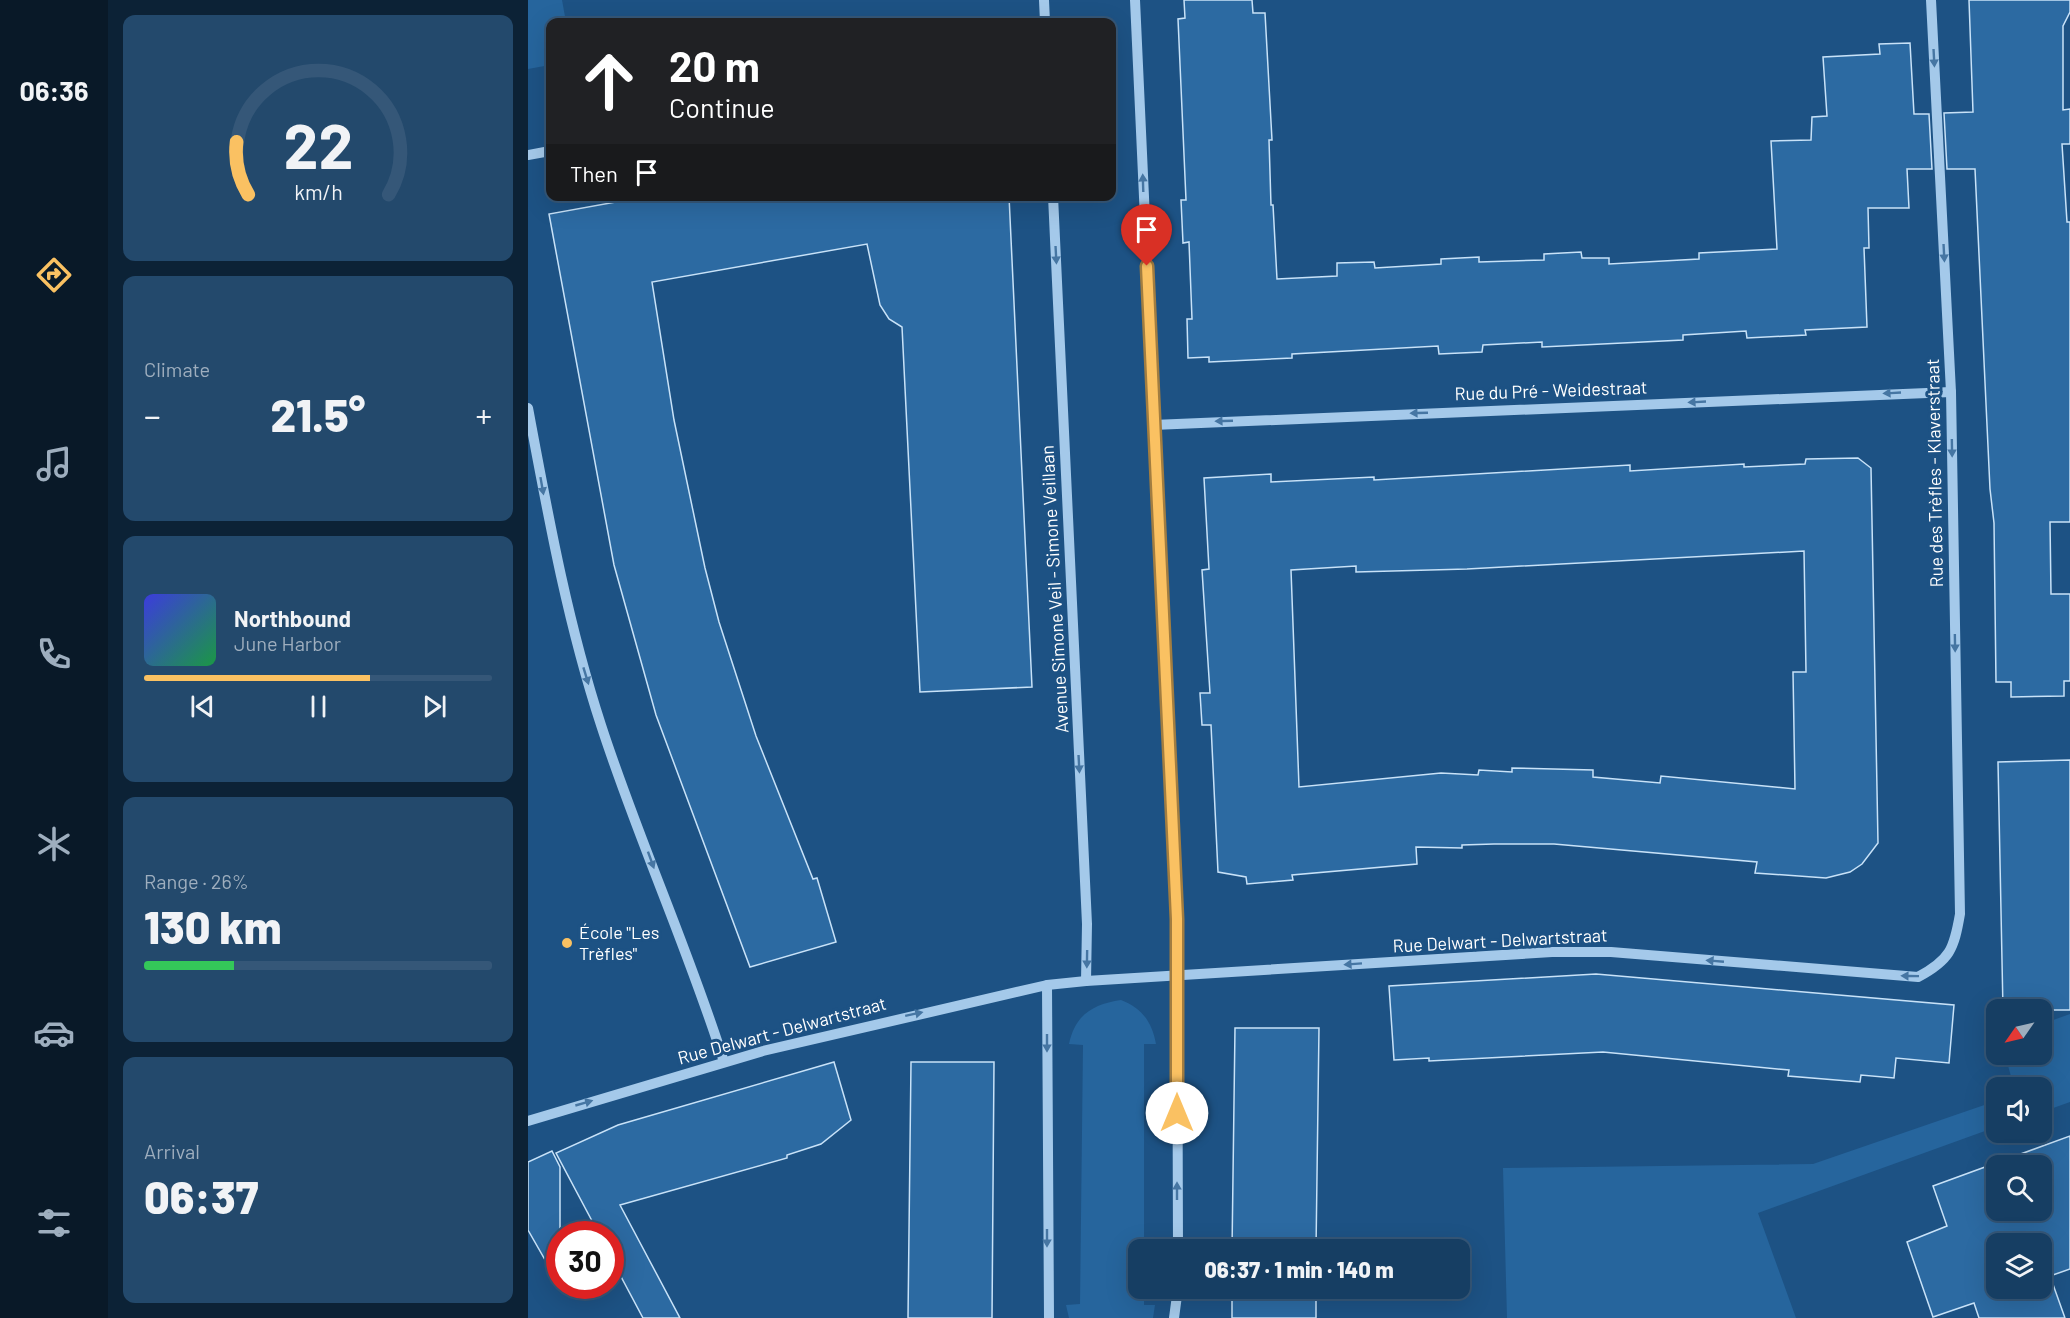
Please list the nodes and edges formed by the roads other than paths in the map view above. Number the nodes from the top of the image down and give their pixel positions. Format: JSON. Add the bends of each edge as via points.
{"nodes":[{"id":1,"x":1044,"y":0,"type":"edge"},
{"id":2,"x":1135,"y":0,"type":"edge"},
{"id":3,"x":1931,"y":0,"type":"edge"},
{"id":4,"x":1045,"y":18,"type":"edge"},
{"id":5,"x":546,"y":151,"type":"edge"},
{"id":6,"x":528,"y":155,"type":"edge"},
{"id":7,"x":1053,"y":201,"type":"edge"},
{"id":8,"x":1951,"y":392,"type":"junction"},
{"id":9,"x":528,"y":408,"type":"edge"},
{"id":10,"x":1153,"y":424,"type":"junction"},
{"id":11,"x":1955,"y":945,"type":"joint"},
{"id":12,"x":1176,"y":975,"type":"junction"},
{"id":13,"x":1086,"y":981,"type":"junction"},
{"id":14,"x":1047,"y":985,"type":"junction"},
{"id":15,"x":724,"y":1062,"type":"junction"},
{"id":16,"x":528,"y":1121,"type":"edge"},
{"id":17,"x":1178,"y":1239,"type":"edge"},
{"id":18,"x":1177,"y":1299,"type":"edge"},
{"id":19,"x":1049,"y":1318,"type":"edge"},
{"id":20,"x":1174,"y":1318,"type":"edge"}],
"edges":[{"from":1,"to":4,"type":"street"},
{"from":10,"to":2,"type":"street","one_way":true},
{"from":3,"to":8,"type":"street","name":"Rue des Trèfles - Klaverstraat","one_way":true},
{"from":5,"to":6,"type":"street"},
{"from":7,"to":13,"type":"street","name":"Avenue Simone Veil - Simone Veillaan","one_way":true,"via":[[1087,924]]},
{"from":8,"to":10,"type":"street","name":"Rue du Pré - Weidestraat","one_way":true},
{"from":8,"to":11,"type":"street","name":"Rue des Trèfles - Klaverstraat","one_way":true,"via":[[1960,914]]},
{"from":9,"to":15,"type":"street","one_way":true,"via":[[574,634],[602,727]]},
{"from":10,"to":12,"type":"street","via":[[1177,919]]},
{"from":11,"to":12,"type":"street","name":"Rue Delwart - Delwartstraat","one_way":true,"via":[[1939,966],[1918,977],[1611,952],[1552,952]]},
{"from":12,"to":13,"type":"street","name":"Rue Delwart - Delwartstraat"},
{"from":17,"to":12,"type":"street","one_way":true},
{"from":13,"to":14,"type":"street","name":"Rue Delwart - Delwartstraat"},
{"from":15,"to":14,"type":"street","name":"Rue Delwart - Delwartstraat","one_way":true},
{"from":14,"to":19,"type":"street","one_way":true},
{"from":16,"to":15,"type":"street","name":"Rue Delwart - Delwartstraat","one_way":true},
{"from":18,"to":20,"type":"street"}]}
